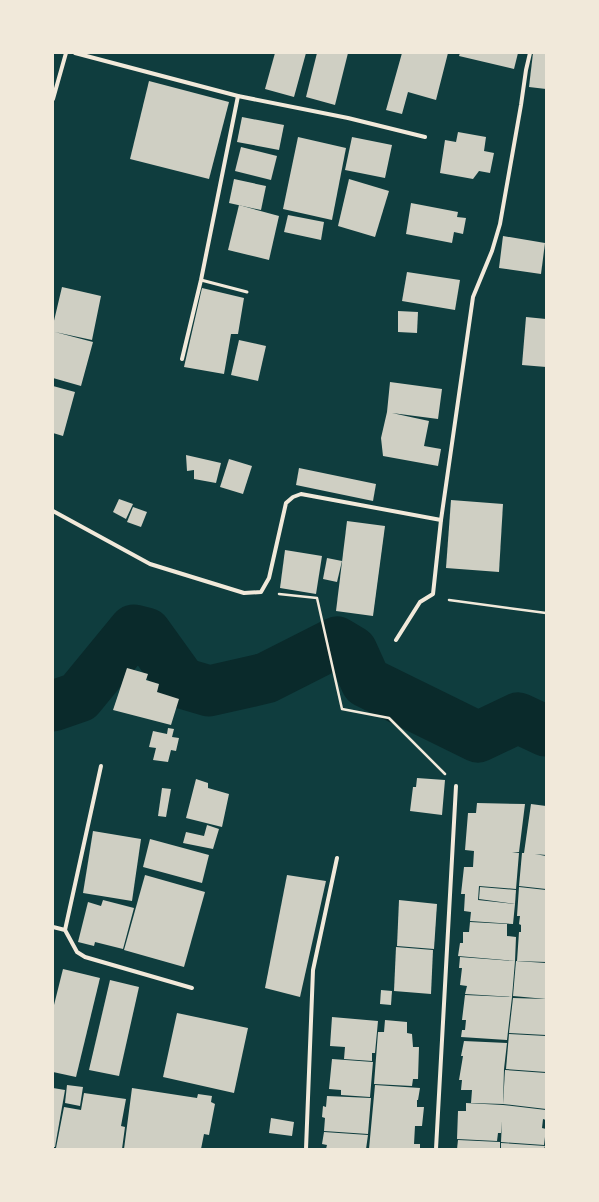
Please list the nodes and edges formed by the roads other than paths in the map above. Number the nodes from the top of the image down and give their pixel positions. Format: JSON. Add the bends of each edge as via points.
{"nodes":[{"id":1,"x":66,"y":53,"type":"edge"},
{"id":2,"x":75,"y":53,"type":"edge"},
{"id":3,"x":530,"y":53,"type":"edge"},
{"id":4,"x":238,"y":96,"type":"junction"},
{"id":5,"x":53,"y":99,"type":"edge"},
{"id":6,"x":425,"y":137,"type":"dead end"},
{"id":7,"x":201,"y":280,"type":"junction"},
{"id":8,"x":246,"y":292,"type":"dead end"},
{"id":9,"x":182,"y":359,"type":"dead end"},
{"id":10,"x":53,"y":511,"type":"edge"},
{"id":11,"x":441,"y":520,"type":"junction"},
{"id":12,"x":396,"y":640,"type":"dead end"},
{"id":13,"x":101,"y":766,"type":"dead end"},
{"id":14,"x":456,"y":786,"type":"road end"},
{"id":15,"x":337,"y":858,"type":"dead end"},
{"id":16,"x":53,"y":927,"type":"edge"},
{"id":17,"x":65,"y":930,"type":"junction"},
{"id":18,"x":192,"y":988,"type":"dead end"},
{"id":19,"x":306,"y":1149,"type":"edge"},
{"id":20,"x":436,"y":1149,"type":"edge"}],
"edges":[{"from":1,"to":5,"type":"street"},
{"from":2,"to":4,"type":"street"},
{"from":3,"to":11,"type":"street","via":[[500,224],[473,297]]},
{"from":4,"to":6,"type":"street","via":[[348,118]]},
{"from":4,"to":7,"type":"street"},
{"from":7,"to":8,"type":"lane"},
{"from":7,"to":9,"type":"street"},
{"from":10,"to":11,"type":"street","via":[[150,564],[244,593],[261,592],[269,578],[286,503],[301,494]]},
{"from":11,"to":12,"type":"street","via":[[433,594],[420,602]]},
{"from":13,"to":17,"type":"street"},
{"from":14,"to":20,"type":"street"},
{"from":15,"to":19,"type":"street","via":[[313,970]]},
{"from":16,"to":17,"type":"street"},
{"from":17,"to":18,"type":"street","via":[[77,952],[85,957]]}]}
